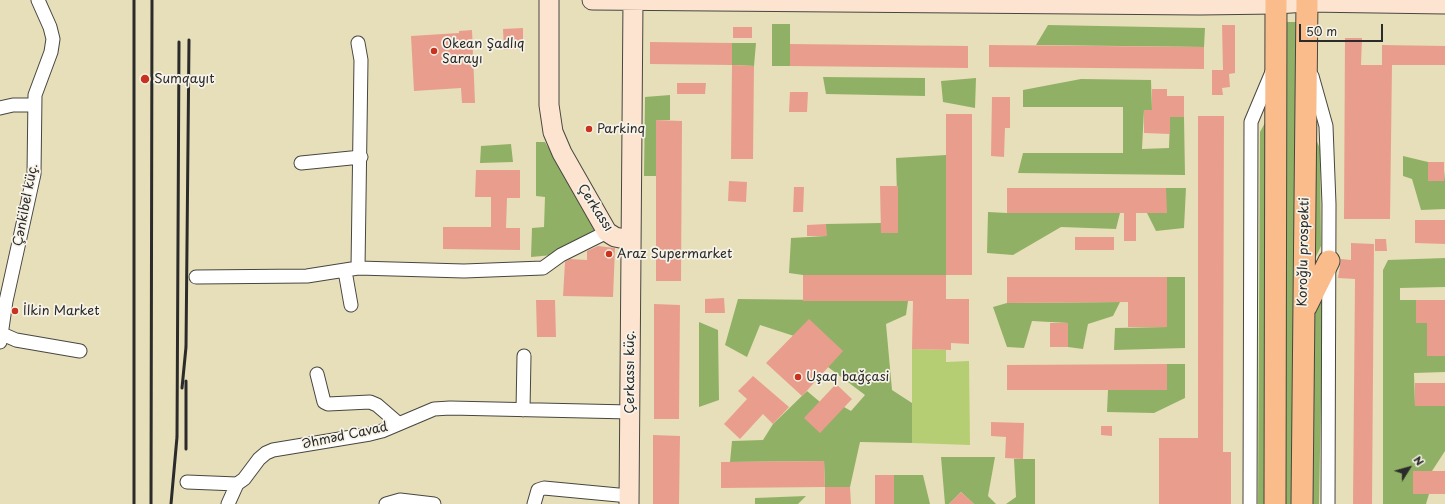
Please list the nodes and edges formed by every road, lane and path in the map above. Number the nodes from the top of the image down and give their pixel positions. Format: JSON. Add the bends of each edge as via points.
{"nodes":[{"id":1,"x":38,"y":0,"type":"edge"},
{"id":2,"x":549,"y":0,"type":"edge"},
{"id":3,"x":592,"y":0,"type":"edge"},
{"id":4,"x":633,"y":1,"type":"edge"},
{"id":5,"x":1307,"y":1,"type":"edge"},
{"id":6,"x":1276,"y":2,"type":"edge"},
{"id":7,"x":1445,"y":4,"type":"edge"},
{"id":8,"x":358,"y":43,"type":"dead end"},
{"id":9,"x":1307,"y":60,"type":"junction"},
{"id":10,"x":1276,"y":63,"type":"junction"},
{"id":11,"x":34,"y":105,"type":"junction"},
{"id":12,"x":0,"y":108,"type":"edge"},
{"id":13,"x":361,"y":157,"type":"junction"},
{"id":14,"x":301,"y":163,"type":"dead end"},
{"id":15,"x":607,"y":232,"type":"junction"},
{"id":16,"x":630,"y":240,"type":"junction"},
{"id":17,"x":1329,"y":261,"type":"junction"},
{"id":18,"x":358,"y":268,"type":"junction"},
{"id":19,"x":345,"y":271,"type":"junction"},
{"id":20,"x":196,"y":277,"type":"dead end"},
{"id":21,"x":351,"y":305,"type":"dead end"},
{"id":22,"x":1304,"y":312,"type":"junction"},
{"id":23,"x":0,"y":336,"type":"edge"},
{"id":24,"x":80,"y":351,"type":"dead end"},
{"id":25,"x":524,"y":356,"type":"dead end"},
{"id":26,"x":317,"y":374,"type":"dead end"},
{"id":27,"x":523,"y":410,"type":"junction"},
{"id":28,"x":630,"y":412,"type":"junction"},
{"id":29,"x":399,"y":424,"type":"junction"},
{"id":30,"x":187,"y":482,"type":"dead end"},
{"id":31,"x":237,"y":484,"type":"junction"},
{"id":32,"x":629,"y":500,"type":"edge"},
{"id":33,"x":228,"y":504,"type":"edge"},
{"id":34,"x":386,"y":504,"type":"edge"},
{"id":35,"x":434,"y":504,"type":"edge"},
{"id":36,"x":534,"y":504,"type":"edge"},
{"id":37,"x":1250,"y":504,"type":"edge"},
{"id":38,"x":1275,"y":504,"type":"edge"},
{"id":39,"x":1302,"y":504,"type":"edge"},
{"id":40,"x":1328,"y":504,"type":"edge"}],
"edges":[{"from":1,"to":11,"type":"street","name":"Çənkibel küç.","via":[[53,39]]},
{"from":2,"to":15,"type":"street","name":"Çerkassı","via":[[549,105],[552,127],[562,153]]},
{"from":3,"to":4,"type":"street"},
{"from":4,"to":6,"type":"street"},
{"from":4,"to":16,"type":"street","name":"Çerkassı"},
{"from":5,"to":6,"type":"street"},
{"from":5,"to":7,"type":"street"},
{"from":5,"to":9,"type":"main road","name":"Koroğlu prospekti"},
{"from":6,"to":10,"type":"main road"},
{"from":8,"to":13,"type":"street","via":[[361,60]]},
{"from":9,"to":17,"type":"street","via":[[1326,126]]},
{"from":9,"to":22,"type":"main road","name":"Koroğlu prospekti"},
{"from":10,"to":37,"type":"street","via":[[1251,122]]},
{"from":10,"to":38,"type":"main road"},
{"from":11,"to":12,"type":"street"},
{"from":11,"to":23,"type":"street","name":"Çənkibel küç.","via":[[34,174]]},
{"from":13,"to":14,"type":"street"},
{"from":13,"to":18,"type":"street"},
{"from":15,"to":16,"type":"street","name":"Çerkassı","via":[[615,237]]},
{"from":15,"to":18,"type":"street","via":[[543,268],[464,271]]},
{"from":16,"to":28,"type":"street","name":"Çerkassı küç."},
{"from":17,"to":22,"type":"main road"},
{"from":17,"to":40,"type":"street"},
{"from":18,"to":19,"type":"street"},
{"from":19,"to":20,"type":"street","via":[[307,276]]},
{"from":19,"to":21,"type":"street"},
{"from":22,"to":39,"type":"main road","name":"Koroğlu prospekti"},
{"from":23,"to":24,"type":"street"},
{"from":25,"to":27,"type":"street"},
{"from":26,"to":29,"type":"street","via":[[324,402],[370,402],[382,408]]},
{"from":27,"to":28,"type":"street","name":"Əhməd Cavad"},
{"from":27,"to":29,"type":"street","name":"Əhməd Cavad","via":[[434,409]]},
{"from":28,"to":32,"type":"street","name":"Çerkassı küç."},
{"from":29,"to":31,"type":"street","name":"Əhməd Cavad","via":[[370,434],[273,450],[259,459]]},
{"from":30,"to":31,"type":"street"},
{"from":31,"to":33,"type":"street","name":"Əhməd Cavad"},
{"from":32,"to":36,"type":"street","via":[[544,488],[538,490]]},
{"from":34,"to":35,"type":"street","via":[[400,500]]}]}
